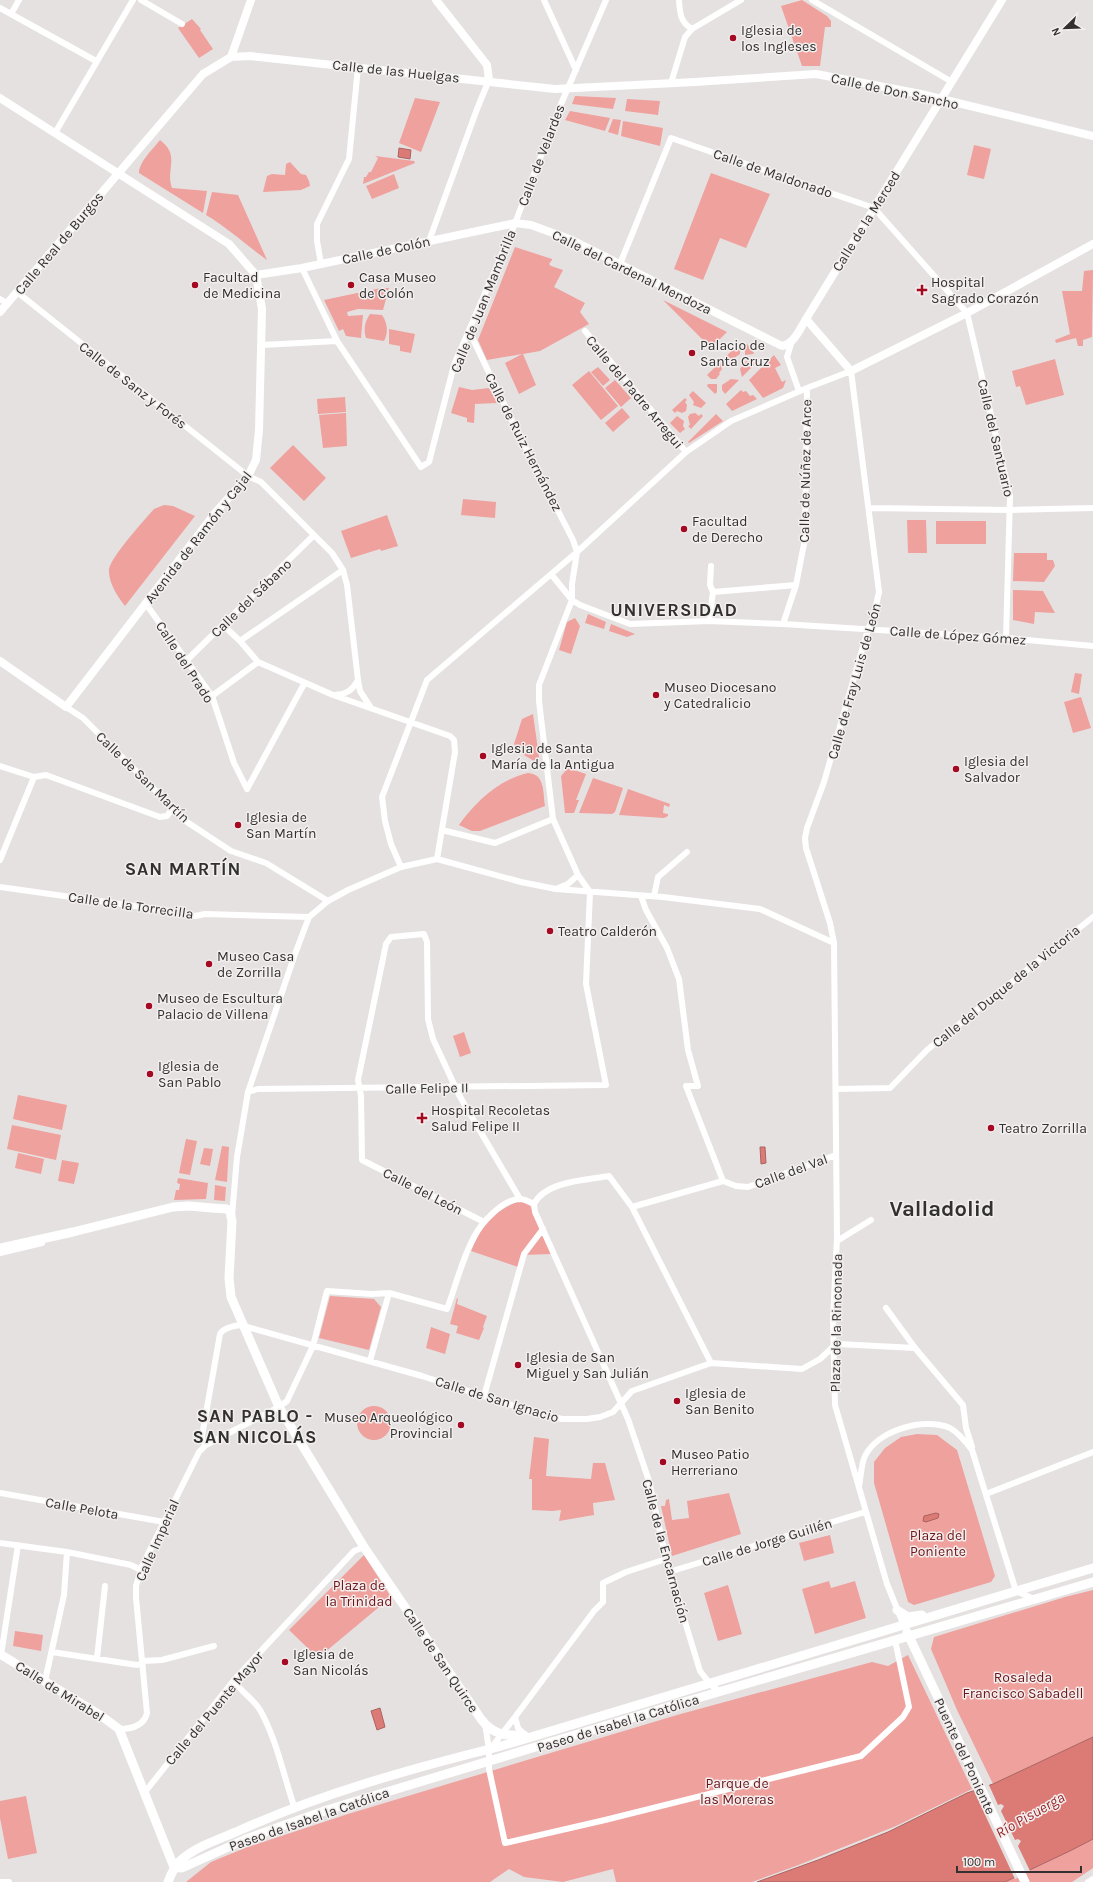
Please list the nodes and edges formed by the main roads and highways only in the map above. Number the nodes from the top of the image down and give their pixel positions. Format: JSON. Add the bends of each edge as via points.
{"nodes":[{"id":1,"x":0,"y":1248,"type":"edge"},
{"id":2,"x":1093,"y":1568,"type":"edge"},
{"id":3,"x":1093,"y":1582,"type":"edge"},
{"id":4,"x":897,"y":1610,"type":"road end"},
{"id":5,"x":938,"y":1613,"type":"junction"},
{"id":6,"x":904,"y":1626,"type":"junction"},
{"id":7,"x":924,"y":1632,"type":"junction"},
{"id":8,"x":909,"y":1636,"type":"junction"},
{"id":9,"x":916,"y":1651,"type":"junction"},
{"id":10,"x":1,"y":1654,"type":"edge"},
{"id":11,"x":536,"y":1735,"type":"junction"},
{"id":12,"x":174,"y":1867,"type":"junction"},
{"id":13,"x":168,"y":1882,"type":"edge"},
{"id":14,"x":1025,"y":1882,"type":"edge"}],
"edges":[{"from":1,"to":11,"type":"main road","name":"Calle de San Quirce","via":[[189,1206],[229,1213],[232,1238],[232,1297],[279,1407],[364,1547],[484,1723],[495,1733],[502,1735]]},
{"from":2,"to":5,"type":"main road","via":[[995,1598],[984,1597]]},
{"from":3,"to":7,"type":"main road","name":"Paseo de Isabel la Católica"},
{"from":4,"to":5,"type":"main road","via":[[914,1617]]},
{"from":5,"to":6,"type":"main road","name":"Paseo de Isabel la Católica"},
{"from":6,"to":8,"type":"main road"},
{"from":6,"to":11,"type":"main road","name":"Paseo de Isabel la Católica"},
{"from":7,"to":8,"type":"main road","name":"Paseo de Isabel la Católica"},
{"from":7,"to":9,"type":"main road"},
{"from":8,"to":9,"type":"main road","name":"Puente del Poniente"},
{"from":8,"to":12,"type":"main road","name":"Paseo de Isabel la Católica","via":[[290,1822],[223,1848],[187,1866]]},
{"from":9,"to":14,"type":"main road","name":"Puente del Poniente"},
{"from":10,"to":12,"type":"main road","name":"Calle de Mirabel","via":[[119,1729]]},
{"from":11,"to":12,"type":"main road","name":"Paseo de Isabel la Católica","via":[[406,1771],[293,1808],[201,1848]]},
{"from":12,"to":13,"type":"main road"}]}
